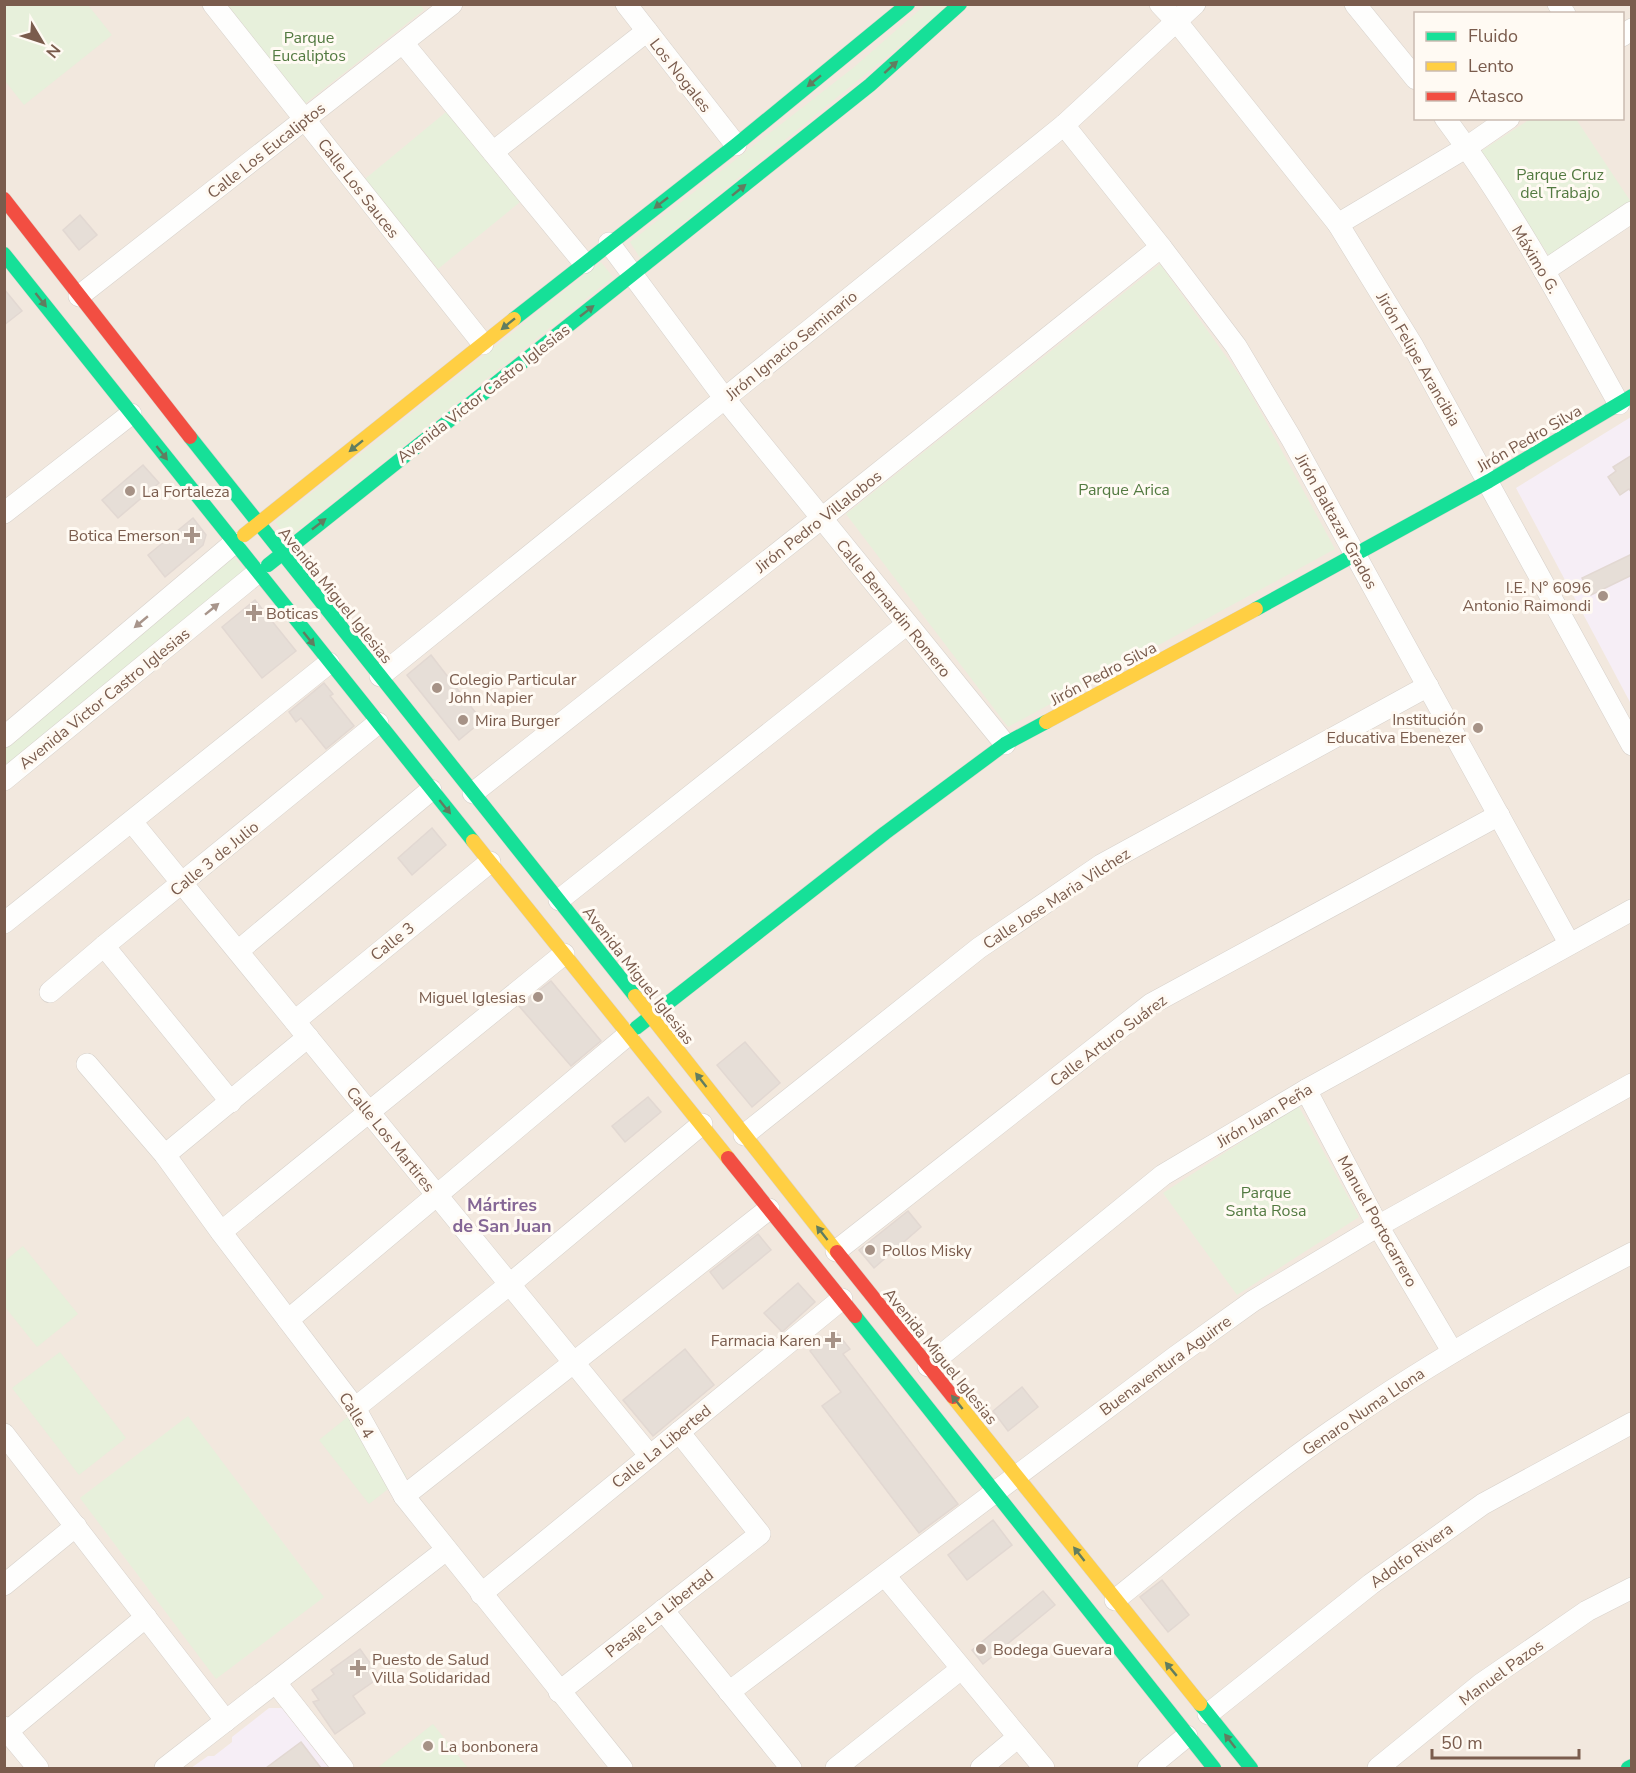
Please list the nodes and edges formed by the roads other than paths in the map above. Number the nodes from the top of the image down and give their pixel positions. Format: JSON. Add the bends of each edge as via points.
{"nodes":[{"id":1,"x":213,"y":4,"type":"edge"},
{"id":2,"x":452,"y":4,"type":"edge"},
{"id":3,"x":626,"y":4,"type":"edge"},
{"id":4,"x":960,"y":4,"type":"edge"},
{"id":5,"x":1160,"y":4,"type":"edge"},
{"id":6,"x":1195,"y":4,"type":"edge"},
{"id":7,"x":1355,"y":4,"type":"edge"},
{"id":8,"x":904,"y":6,"type":"edge"},
{"id":9,"x":1177,"y":22,"type":"junction"},
{"id":10,"x":648,"y":31,"type":"junction"},
{"id":11,"x":404,"y":42,"type":"junction"},
{"id":12,"x":1414,"y":77,"type":"edge"},
{"id":13,"x":305,"y":119,"type":"junction"},
{"id":14,"x":1447,"y":120,"type":"edge"},
{"id":15,"x":1506,"y":120,"type":"edge"},
{"id":16,"x":1064,"y":125,"type":"junction"},
{"id":17,"x":736,"y":145,"type":"junction"},
{"id":18,"x":1467,"y":147,"type":"junction"},
{"id":19,"x":493,"y":152,"type":"junction"},
{"id":20,"x":4,"y":199,"type":"edge"},
{"id":21,"x":1632,"y":212,"type":"edge"},
{"id":22,"x":1338,"y":225,"type":"junction"},
{"id":23,"x":609,"y":243,"type":"junction"},
{"id":24,"x":1161,"y":247,"type":"junction"},
{"id":25,"x":4,"y":254,"type":"edge"},
{"id":26,"x":584,"y":263,"type":"junction"},
{"id":27,"x":1544,"y":271,"type":"junction"},
{"id":28,"x":633,"y":274,"type":"junction"},
{"id":29,"x":79,"y":296,"type":"junction"},
{"id":30,"x":483,"y":344,"type":"junction"},
{"id":31,"x":725,"y":399,"type":"junction"},
{"id":32,"x":1625,"y":400,"type":"edge"},
{"id":33,"x":131,"y":414,"type":"junction"},
{"id":34,"x":1488,"y":481,"type":"junction"},
{"id":35,"x":4,"y":513,"type":"edge"},
{"id":36,"x":822,"y":518,"type":"junction"},
{"id":37,"x":259,"y":524,"type":"junction"},
{"id":38,"x":234,"y":543,"type":"junction"},
{"id":39,"x":281,"y":554,"type":"junction"},
{"id":40,"x":1356,"y":555,"type":"junction"},
{"id":41,"x":257,"y":573,"type":"junction"},
{"id":42,"x":907,"y":624,"type":"junction"},
{"id":43,"x":329,"y":663,"type":"junction"},
{"id":44,"x":380,"y":676,"type":"junction"},
{"id":45,"x":1428,"y":686,"type":"junction"},
{"id":46,"x":378,"y":723,"type":"junction"},
{"id":47,"x":4,"y":737,"type":"edge"},
{"id":48,"x":4,"y":743,"type":"edge"},
{"id":49,"x":1005,"y":744,"type":"junction"},
{"id":50,"x":1632,"y":745,"type":"edge"},
{"id":51,"x":22,"y":765,"type":"junction"},
{"id":52,"x":4,"y":780,"type":"edge"},
{"id":53,"x":431,"y":790,"type":"junction"},
{"id":54,"x":473,"y":793,"type":"junction"},
{"id":55,"x":1499,"y":815,"type":"junction"},
{"id":56,"x":132,"y":822,"type":"junction"},
{"id":57,"x":490,"y":862,"type":"junction"},
{"id":58,"x":183,"y":884,"type":"junction"},
{"id":59,"x":559,"y":900,"type":"junction"},
{"id":60,"x":1632,"y":910,"type":"edge"},
{"id":61,"x":4,"y":923,"type":"edge"},
{"id":62,"x":1569,"y":943,"type":"junction"},
{"id":63,"x":104,"y":946,"type":"junction"},
{"id":64,"x":238,"y":951,"type":"junction"},
{"id":65,"x":564,"y":954,"type":"junction"},
{"id":66,"x":50,"y":992,"type":"dead end"},
{"id":67,"x":650,"y":1016,"type":"junction"},
{"id":68,"x":295,"y":1021,"type":"junction"},
{"id":69,"x":629,"y":1034,"type":"junction"},
{"id":70,"x":308,"y":1037,"type":"junction"},
{"id":71,"x":87,"y":1064,"type":"dead end"},
{"id":72,"x":1632,"y":1084,"type":"edge"},
{"id":73,"x":1306,"y":1090,"type":"junction"},
{"id":74,"x":231,"y":1102,"type":"junction"},
{"id":75,"x":369,"y":1112,"type":"junction"},
{"id":76,"x":702,"y":1124,"type":"junction"},
{"id":77,"x":744,"y":1135,"type":"junction"},
{"id":78,"x":165,"y":1155,"type":"junction"},
{"id":79,"x":437,"y":1195,"type":"junction"},
{"id":80,"x":769,"y":1209,"type":"junction"},
{"id":81,"x":1378,"y":1226,"type":"junction"},
{"id":82,"x":221,"y":1232,"type":"junction"},
{"id":83,"x":836,"y":1251,"type":"junction"},
{"id":84,"x":1632,"y":1253,"type":"edge"},
{"id":85,"x":510,"y":1284,"type":"junction"},
{"id":86,"x":842,"y":1299,"type":"junction"},
{"id":87,"x":288,"y":1320,"type":"junction"},
{"id":88,"x":1452,"y":1352,"type":"junction"},
{"id":89,"x":574,"y":1363,"type":"junction"},
{"id":90,"x":928,"y":1366,"type":"junction"},
{"id":91,"x":355,"y":1408,"type":"junction"},
{"id":92,"x":1632,"y":1423,"type":"edge"},
{"id":93,"x":679,"y":1432,"type":"junction"},
{"id":94,"x":4,"y":1434,"type":"edge"},
{"id":95,"x":650,"y":1456,"type":"junction"},
{"id":96,"x":1017,"y":1476,"type":"junction"},
{"id":97,"x":996,"y":1492,"type":"junction"},
{"id":98,"x":404,"y":1497,"type":"junction"},
{"id":99,"x":76,"y":1526,"type":"junction"},
{"id":100,"x":446,"y":1550,"type":"junction"},
{"id":101,"x":886,"y":1577,"type":"junction"},
{"id":102,"x":4,"y":1585,"type":"edge"},
{"id":103,"x":1632,"y":1588,"type":"edge"},
{"id":104,"x":481,"y":1594,"type":"junction"},
{"id":105,"x":1115,"y":1600,"type":"junction"},
{"id":106,"x":663,"y":1610,"type":"junction"},
{"id":107,"x":146,"y":1617,"type":"junction"},
{"id":108,"x":961,"y":1668,"type":"junction"},
{"id":109,"x":276,"y":1683,"type":"junction"},
{"id":110,"x":559,"y":1692,"type":"junction"},
{"id":111,"x":729,"y":1692,"type":"junction"},
{"id":112,"x":1208,"y":1714,"type":"junction"},
{"id":113,"x":226,"y":1721,"type":"junction"},
{"id":114,"x":6,"y":1729,"type":"edge"},
{"id":115,"x":1187,"y":1736,"type":"junction"},
{"id":116,"x":1018,"y":1737,"type":"junction"},
{"id":117,"x":38,"y":1768,"type":"edge"},
{"id":118,"x":165,"y":1768,"type":"edge"},
{"id":119,"x":343,"y":1768,"type":"edge"},
{"id":120,"x":622,"y":1768,"type":"edge"},
{"id":121,"x":791,"y":1768,"type":"edge"},
{"id":122,"x":836,"y":1768,"type":"edge"},
{"id":123,"x":981,"y":1768,"type":"edge"},
{"id":124,"x":1044,"y":1768,"type":"edge"},
{"id":125,"x":1148,"y":1768,"type":"edge"},
{"id":126,"x":1214,"y":1768,"type":"edge"},
{"id":127,"x":1251,"y":1768,"type":"edge"},
{"id":128,"x":1378,"y":1768,"type":"edge"}],
"edges":[{"from":1,"to":13,"type":"street","name":"Calle Los Sauces"},
{"from":2,"to":11,"type":"street","name":"Calle Los Eucaliptos"},
{"from":3,"to":10,"type":"street","name":"Los Nogales"},
{"from":28,"to":4,"type":"main road","name":"Avenida Victor Castro Iglesias","one_way":true,"via":[[870,86]]},
{"from":5,"to":9,"type":"street","name":"Jirón Felipe Arancibia"},
{"from":6,"to":9,"type":"street","name":"Jirón Ignacio Seminario"},
{"from":7,"to":12,"type":"street"},
{"from":8,"to":17,"type":"main road","name":"Avenida Victor Castro Iglesias","one_way":true},
{"from":9,"to":16,"type":"street","name":"Jirón Ignacio Seminario"},
{"from":9,"to":22,"type":"street","name":"Jirón Felipe Arancibia"},
{"from":10,"to":17,"type":"street","name":"Los Nogales"},
{"from":10,"to":19,"type":"street"},
{"from":11,"to":13,"type":"street","name":"Calle Los Eucaliptos"},
{"from":11,"to":19,"type":"street"},
{"from":13,"to":29,"type":"street","name":"Calle Los Eucaliptos"},
{"from":13,"to":30,"type":"street","name":"Calle Los Sauces"},
{"from":14,"to":18,"type":"street","name":"Máximo G."},
{"from":15,"to":18,"type":"street"},
{"from":16,"to":24,"type":"street","name":"Jirón Baltazar Grados"},
{"from":16,"to":31,"type":"street","name":"Jirón Ignacio Seminario"},
{"from":17,"to":23,"type":"main road","name":"Avenida Victor Castro Iglesias","one_way":true},
{"from":18,"to":22,"type":"street"},
{"from":18,"to":27,"type":"street","name":"Máximo G."},
{"from":19,"to":26,"type":"street"},
{"from":20,"to":29,"type":"main road","name":"Avenida Miguel Iglesias"},
{"from":21,"to":27,"type":"street"},
{"from":22,"to":34,"type":"street","name":"Jirón Felipe Arancibia","via":[[1413,346]]},
{"from":23,"to":26,"type":"main road","name":"Avenida Victor Castro Iglesias"},
{"from":23,"to":28,"type":"street","name":"Calle Bernardin Romero"},
{"from":24,"to":36,"type":"street","name":"Jirón Pedro Villalobos"},
{"from":24,"to":40,"type":"street","name":"Jirón Baltazar Grados","via":[[1236,346]]},
{"from":25,"to":33,"type":"main road","one_way":true},
{"from":26,"to":30,"type":"main road","name":"Avenida Victor Castro Iglesias","one_way":true},
{"from":27,"to":32,"type":"street","name":"Máximo G."},
{"from":28,"to":31,"type":"street","name":"Calle Bernardin Romero"},
{"from":39,"to":28,"type":"main road","name":"Avenida Victor Castro Iglesias","one_way":true},
{"from":29,"to":37,"type":"main road","name":"Avenida Miguel Iglesias"},
{"from":30,"to":37,"type":"main road","name":"Avenida Victor Castro Iglesias","one_way":true},
{"from":31,"to":36,"type":"street","name":"Calle Bernardin Romero"},
{"from":31,"to":44,"type":"street","name":"Jirón Ignacio Seminario"},
{"from":32,"to":34,"type":"main road","name":"Jirón Pedro Silva"},
{"from":33,"to":35,"type":"street"},
{"from":33,"to":38,"type":"main road","one_way":true},
{"from":34,"to":40,"type":"main road","name":"Jirón Pedro Silva"},
{"from":34,"to":50,"type":"street","name":"Jirón Felipe Arancibia"},
{"from":36,"to":42,"type":"street","name":"Calle Bernardin Romero"},
{"from":36,"to":54,"type":"street","name":"Jirón Pedro Villalobos"},
{"from":37,"to":38,"type":"main road","name":"Avenida Victor Castro Iglesias"},
{"from":37,"to":39,"type":"main road","name":"Avenida Miguel Iglesias"},
{"from":38,"to":41,"type":"main road"},
{"from":38,"to":47,"type":"street","name":"Avenida Victor Castro Iglesias","one_way":true},
{"from":39,"to":41,"type":"main road","name":"Avenida Victor Castro Iglesias"},
{"from":39,"to":44,"type":"main road","name":"Avenida Miguel Iglesias"},
{"from":40,"to":45,"type":"street","name":"Jirón Baltazar Grados"},
{"from":40,"to":49,"type":"main road","name":"Jirón Pedro Silva"},
{"from":41,"to":43,"type":"main road","one_way":true},
{"from":51,"to":41,"type":"street","name":"Avenida Victor Castro Iglesias","one_way":true},
{"from":42,"to":49,"type":"street","name":"Calle Bernardin Romero"},
{"from":42,"to":59,"type":"street"},
{"from":43,"to":46,"type":"main road"},
{"from":43,"to":56,"type":"street"},
{"from":44,"to":54,"type":"main road","name":"Avenida Miguel Iglesias"},
{"from":45,"to":55,"type":"street","name":"Jirón Baltazar Grados"},
{"from":45,"to":77,"type":"street","name":"Calle Jose Maria Vilchez","via":[[1101,865],[979,948]]},
{"from":46,"to":53,"type":"main road"},
{"from":46,"to":58,"type":"street","name":"Calle 3 de Julio"},
{"from":48,"to":51,"type":"street"},
{"from":49,"to":67,"type":"main road","name":"Jirón Pedro Silva"},
{"from":51,"to":52,"type":"street","name":"Avenida Victor Castro Iglesias"},
{"from":53,"to":57,"type":"main road","one_way":true},
{"from":53,"to":64,"type":"street"},
{"from":54,"to":59,"type":"main road","name":"Avenida Miguel Iglesias"},
{"from":55,"to":62,"type":"street","name":"Jirón Baltazar Grados"},
{"from":55,"to":83,"type":"street","name":"Calle Arturo Suárez","via":[[1151,1004]]},
{"from":56,"to":58,"type":"street","name":"Calle Los Martires"},
{"from":56,"to":61,"type":"street"},
{"from":57,"to":65,"type":"main road"},
{"from":57,"to":68,"type":"street","name":"Calle 3"},
{"from":58,"to":63,"type":"street","name":"Calle 3 de Julio"},
{"from":58,"to":64,"type":"street","name":"Calle Los Martires"},
{"from":59,"to":67,"type":"main road","name":"Avenida Miguel Iglesias"},
{"from":60,"to":62,"type":"street","name":"Jirón Juan Peña"},
{"from":62,"to":73,"type":"street","name":"Jirón Juan Peña"},
{"from":63,"to":66,"type":"street","name":"Calle 3 de Julio"},
{"from":63,"to":74,"type":"street"},
{"from":64,"to":68,"type":"street","name":"Calle Los Martires"},
{"from":65,"to":69,"type":"main road"},
{"from":65,"to":75,"type":"street"},
{"from":67,"to":69,"type":"main road","name":"Jirón Pedro Silva"},
{"from":77,"to":67,"type":"main road","name":"Avenida Miguel Iglesias","one_way":true},
{"from":68,"to":70,"type":"street","name":"Calle Los Martires"},
{"from":69,"to":76,"type":"main road"},
{"from":69,"to":79,"type":"street"},
{"from":70,"to":74,"type":"street"},
{"from":70,"to":75,"type":"street","name":"Calle Los Martires"},
{"from":71,"to":78,"type":"street","name":"Calle 4"},
{"from":72,"to":81,"type":"street","name":"Buenaventura Aguirre"},
{"from":73,"to":81,"type":"street","name":"Manuel Portocarrero"},
{"from":73,"to":90,"type":"street","name":"Jirón Juan Peña","via":[[1163,1175]]},
{"from":74,"to":78,"type":"street"},
{"from":75,"to":79,"type":"street","name":"Calle Los Martires"},
{"from":75,"to":82,"type":"street"},
{"from":76,"to":80,"type":"main road"},
{"from":76,"to":85,"type":"street"},
{"from":83,"to":77,"type":"main road","name":"Avenida Miguel Iglesias","one_way":true},
{"from":78,"to":82,"type":"street","name":"Calle 4"},
{"from":79,"to":85,"type":"street","name":"Calle Los Martires"},
{"from":79,"to":87,"type":"street"},
{"from":80,"to":86,"type":"main road"},
{"from":80,"to":89,"type":"street"},
{"from":81,"to":88,"type":"street","name":"Manuel Portocarrero"},
{"from":81,"to":96,"type":"street","name":"Buenaventura Aguirre","via":[[1248,1305]]},
{"from":82,"to":87,"type":"street","name":"Calle 4"},
{"from":83,"to":90,"type":"main road","name":"Avenida Miguel Iglesias"},
{"from":84,"to":88,"type":"street","name":"Genaro Numa Llona"},
{"from":85,"to":89,"type":"street","name":"Calle Los Martires"},
{"from":85,"to":91,"type":"street"},
{"from":86,"to":93,"type":"street","name":"Calle La Liberted"},
{"from":86,"to":97,"type":"main road"},
{"from":87,"to":91,"type":"street","name":"Calle 4"},
{"from":88,"to":105,"type":"street","name":"Genaro Numa Llona","via":[[1348,1419],[1258,1485]]},
{"from":89,"to":95,"type":"street","name":"Calle Los Martires"},
{"from":89,"to":98,"type":"street"},
{"from":96,"to":90,"type":"main road","name":"Avenida Miguel Iglesias","one_way":true},
{"from":91,"to":98,"type":"street","name":"Calle 4"},
{"from":92,"to":112,"type":"street","name":"Adolfo Rivera","via":[[1483,1504],[1371,1584]]},
{"from":93,"to":95,"type":"street","name":"Calle La Liberted"},
{"from":93,"to":106,"type":"street","name":"Pasaje La Libertad","via":[[759,1534]]},
{"from":94,"to":99,"type":"street"},
{"from":95,"to":104,"type":"street","name":"Calle La Liberted"},
{"from":96,"to":97,"type":"street","name":"Buenaventura Aguirre"},
{"from":105,"to":96,"type":"main road","name":"Avenida Miguel Iglesias","one_way":true},
{"from":97,"to":101,"type":"street","name":"Buenaventura Aguirre"},
{"from":97,"to":115,"type":"main road"},
{"from":98,"to":100,"type":"street","name":"Calle 4"},
{"from":99,"to":102,"type":"street"},
{"from":99,"to":107,"type":"street"},
{"from":100,"to":104,"type":"street","name":"Calle 4"},
{"from":100,"to":109,"type":"street"},
{"from":101,"to":108,"type":"street"},
{"from":101,"to":111,"type":"street","name":"Buenaventura Aguirre"},
{"from":103,"to":128,"type":"street","name":"Manuel Pazos","via":[[1587,1611],[1481,1684]]},
{"from":104,"to":110,"type":"street","name":"Calle 4"},
{"from":112,"to":105,"type":"main road","name":"Avenida Miguel Iglesias","one_way":true},
{"from":106,"to":110,"type":"street","name":"Pasaje La Libertad"},
{"from":106,"to":111,"type":"street"},
{"from":107,"to":113,"type":"street"},
{"from":107,"to":114,"type":"street"},
{"from":108,"to":116,"type":"street"},
{"from":108,"to":122,"type":"street"},
{"from":109,"to":113,"type":"street"},
{"from":109,"to":119,"type":"street"},
{"from":110,"to":120,"type":"street","name":"Calle 4"},
{"from":111,"to":121,"type":"street"},
{"from":127,"to":112,"type":"main road","name":"Avenida Miguel Iglesias","one_way":true},
{"from":113,"to":118,"type":"street"},
{"from":114,"to":117,"type":"street"},
{"from":115,"to":125,"type":"street"},
{"from":115,"to":126,"type":"main road"},
{"from":116,"to":123,"type":"street"},
{"from":116,"to":124,"type":"street"}]}
